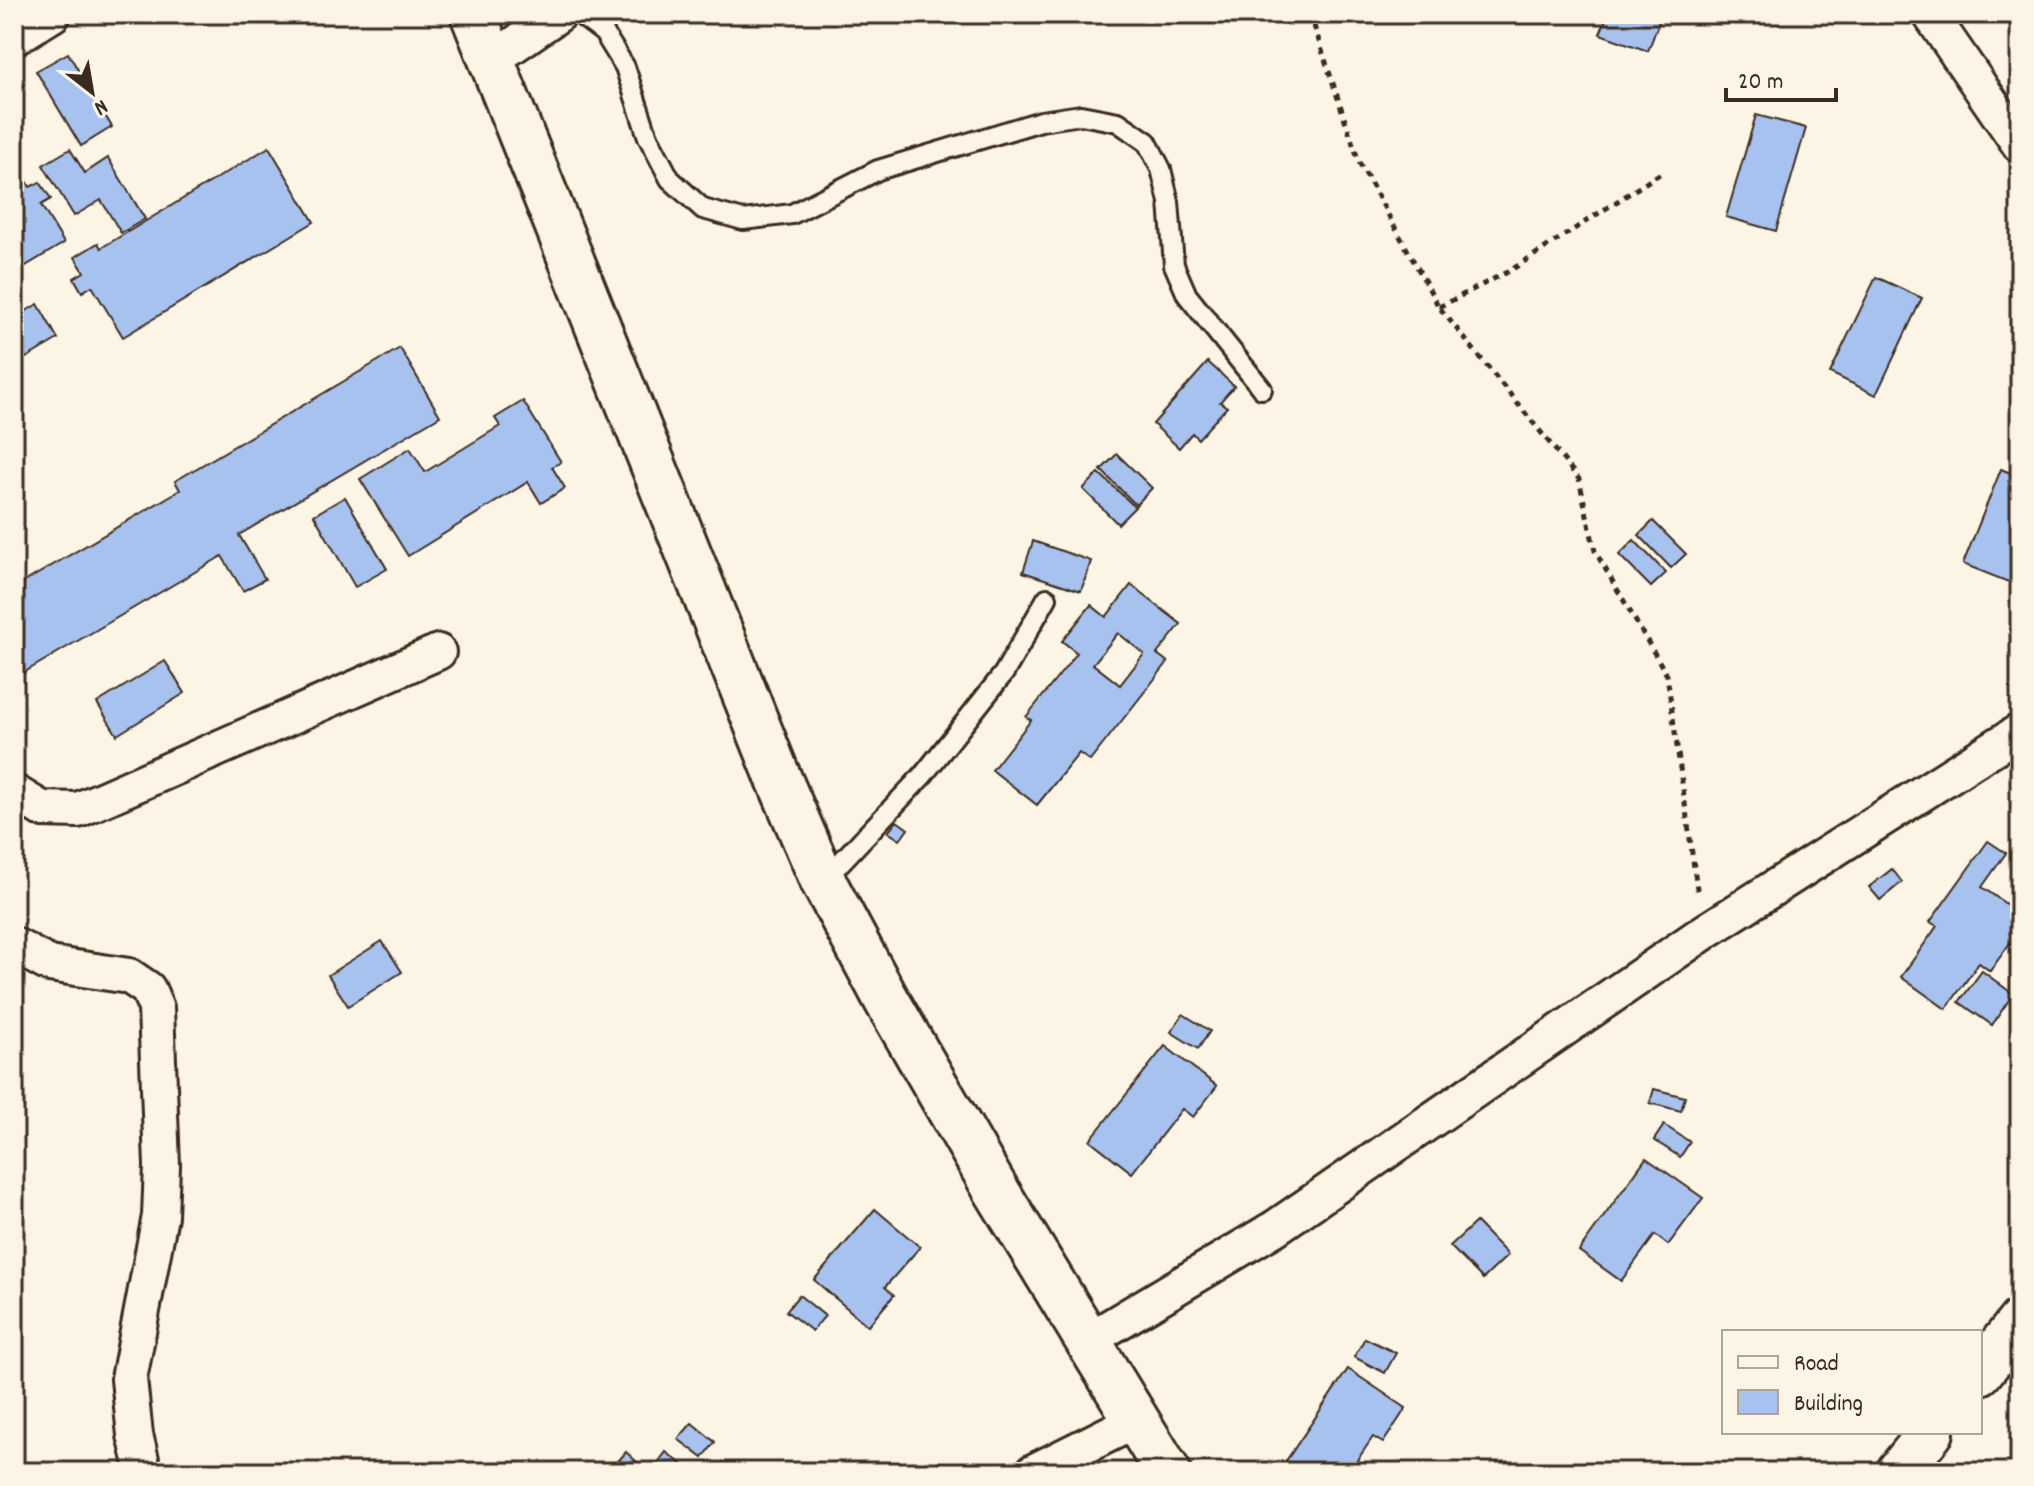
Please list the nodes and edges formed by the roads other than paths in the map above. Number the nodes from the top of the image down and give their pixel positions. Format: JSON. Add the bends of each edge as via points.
{"nodes":[{"id":1,"x":53,"y":14,"type":"edge"},
{"id":2,"x":473,"y":14,"type":"edge"},
{"id":3,"x":559,"y":14,"type":"edge"},
{"id":4,"x":579,"y":14,"type":"edge"},
{"id":5,"x":1930,"y":14,"type":"edge"},
{"id":6,"x":14,"y":38,"type":"edge"},
{"id":7,"x":492,"y":60,"type":"junction"},
{"id":8,"x":2020,"y":145,"type":"edge"},
{"id":9,"x":1262,"y":389,"type":"dead end"},
{"id":10,"x":1047,"y":598,"type":"dead end"},
{"id":11,"x":438,"y":652,"type":"dead end"},
{"id":12,"x":2020,"y":731,"type":"edge"},
{"id":13,"x":14,"y":792,"type":"edge"},
{"id":14,"x":823,"y":881,"type":"junction"},
{"id":15,"x":14,"y":945,"type":"edge"},
{"id":16,"x":2020,"y":1322,"type":"edge"},
{"id":17,"x":1087,"y":1341,"type":"junction"},
{"id":18,"x":1982,"y":1370,"type":"edge"},
{"id":19,"x":1135,"y":1421,"type":"junction"},
{"id":20,"x":1929,"y":1434,"type":"edge"},
{"id":21,"x":144,"y":1472,"type":"edge"},
{"id":22,"x":1033,"y":1472,"type":"edge"},
{"id":23,"x":1168,"y":1472,"type":"edge"},
{"id":24,"x":1899,"y":1472,"type":"edge"}],
"edges":[{"from":1,"to":6,"type":"street"},
{"from":2,"to":7,"type":"street"},
{"from":3,"to":7,"type":"street"},
{"from":4,"to":9,"type":"lane","via":[[604,33],[625,67],[648,137],[670,179],[703,209],[743,220],[792,214],[878,170],[1041,121],[1081,115],[1118,122],[1147,142],[1161,169],[1174,265],[1187,295]]},
{"from":5,"to":8,"type":"street"},
{"from":7,"to":14,"type":"street"},
{"from":10,"to":14,"type":"lane","via":[[1004,673],[933,763]]},
{"from":11,"to":13,"type":"street","via":[[78,810],[42,809]]},
{"from":12,"to":17,"type":"street","via":[[1703,933],[1275,1228]]},
{"from":14,"to":17,"type":"street","via":[[935,1085]]},
{"from":15,"to":21,"type":"street","via":[[49,964],[129,976],[148,989],[156,1008],[160,1216],[129,1379]]},
{"from":16,"to":18,"type":"street"},
{"from":17,"to":19,"type":"street"},
{"from":19,"to":22,"type":"street"},
{"from":19,"to":23,"type":"street"},
{"from":20,"to":24,"type":"street"}]}
